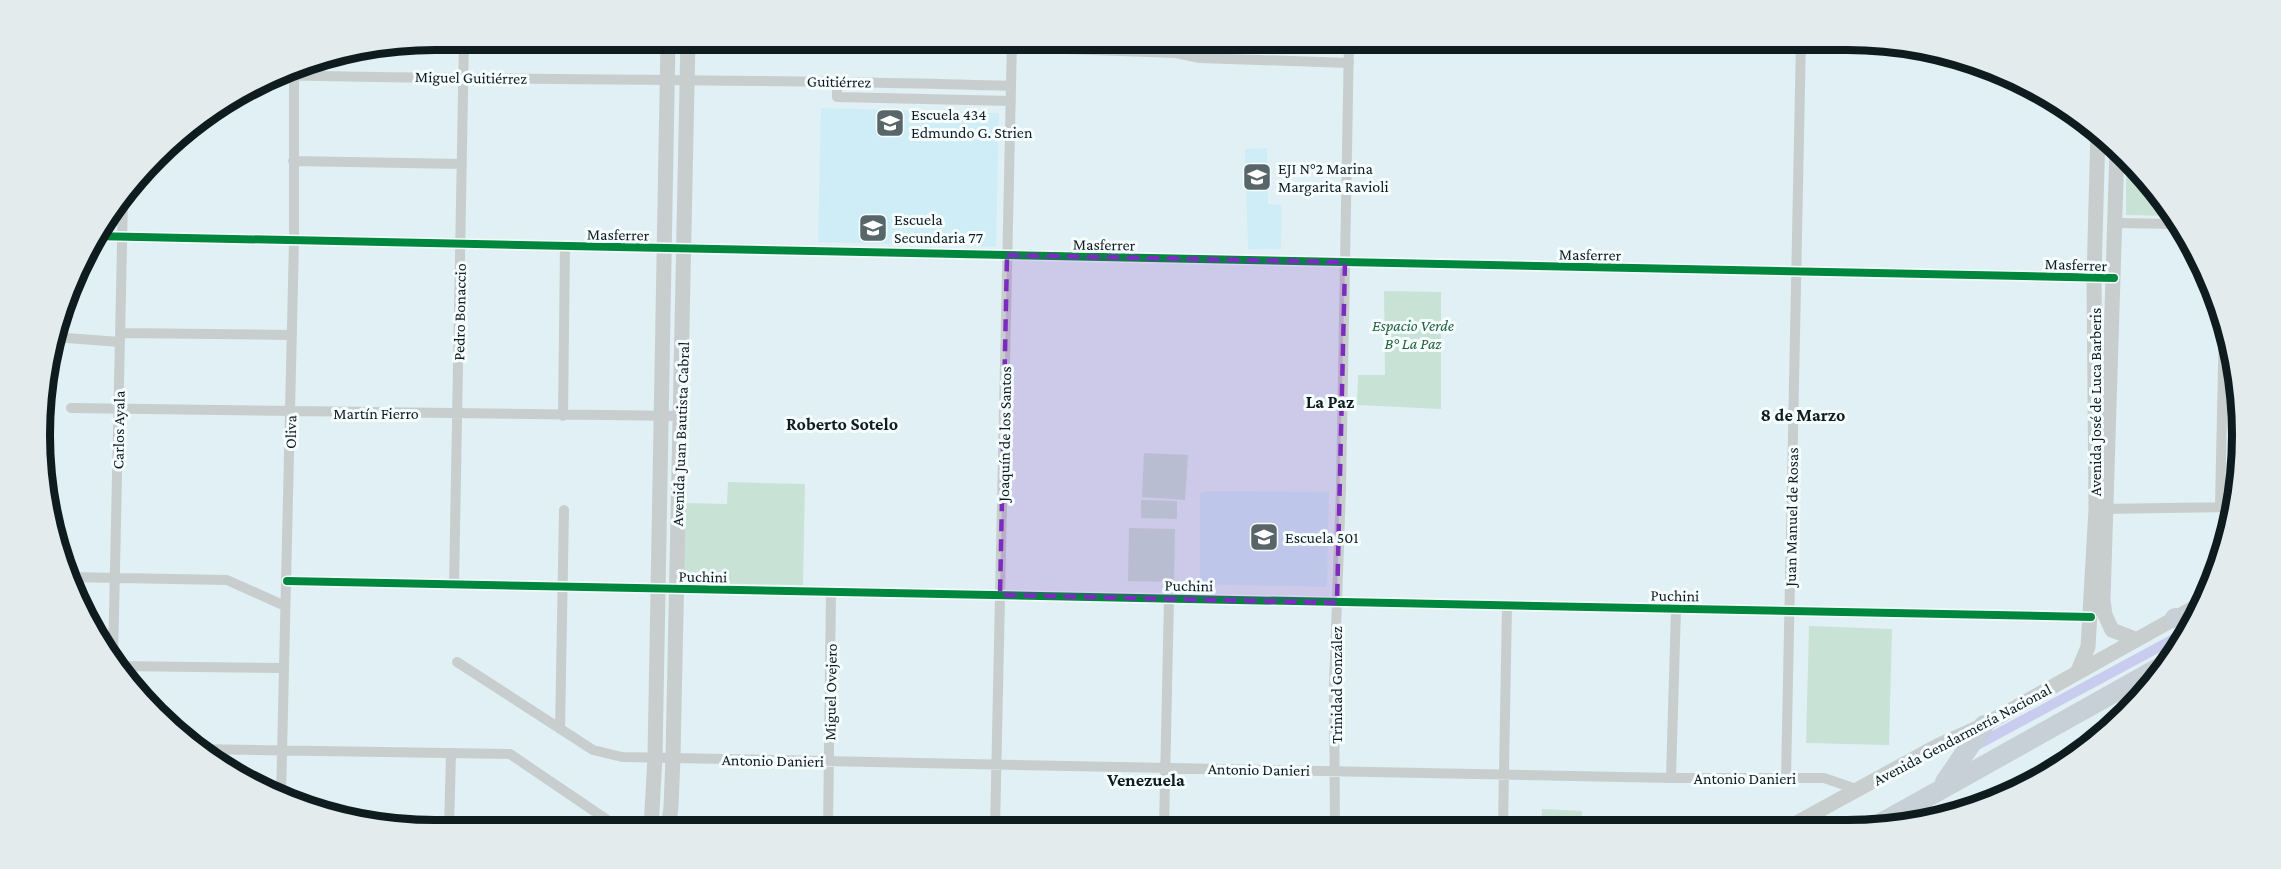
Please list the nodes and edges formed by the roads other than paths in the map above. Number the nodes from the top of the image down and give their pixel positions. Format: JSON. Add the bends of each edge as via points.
{"nodes":[{"id":1,"x":463,"y":50,"type":"edge"},
{"id":2,"x":668,"y":50,"type":"edge"},
{"id":3,"x":688,"y":50,"type":"edge"},
{"id":4,"x":1012,"y":50,"type":"edge"},
{"id":5,"x":1127,"y":50,"type":"edge"},
{"id":6,"x":1349,"y":50,"type":"edge"},
{"id":7,"x":1801,"y":50,"type":"edge"},
{"id":8,"x":1349,"y":63,"type":"junction"},
{"id":9,"x":307,"y":71,"type":"edge"},
{"id":10,"x":294,"y":76,"type":"edge"},
{"id":11,"x":462,"y":77,"type":"junction"},
{"id":12,"x":668,"y":79,"type":"junction"},
{"id":13,"x":688,"y":79,"type":"junction"},
{"id":14,"x":837,"y":80,"type":"junction"},
{"id":15,"x":1011,"y":86,"type":"junction"},
{"id":16,"x":1011,"y":101,"type":"junction"},
{"id":17,"x":2098,"y":143,"type":"edge"},
{"id":18,"x":2117,"y":160,"type":"edge"},
{"id":19,"x":293,"y":161,"type":"junction"},
{"id":20,"x":462,"y":164,"type":"junction"},
{"id":21,"x":123,"y":209,"type":"edge"},
{"id":22,"x":2116,"y":223,"type":"junction"},
{"id":23,"x":2169,"y":224,"type":"edge"},
{"id":24,"x":104,"y":236,"type":"edge"},
{"id":25,"x":122,"y":237,"type":"junction"},
{"id":26,"x":294,"y":240,"type":"junction"},
{"id":27,"x":460,"y":244,"type":"junction"},
{"id":28,"x":565,"y":246,"type":"junction"},
{"id":29,"x":664,"y":248,"type":"junction"},
{"id":30,"x":686,"y":249,"type":"junction"},
{"id":31,"x":1007,"y":255,"type":"junction"},
{"id":32,"x":1345,"y":262,"type":"junction"},
{"id":33,"x":1796,"y":272,"type":"junction"},
{"id":34,"x":2094,"y":278,"type":"junction"},
{"id":35,"x":2114,"y":279,"type":"junction"},
{"id":36,"x":292,"y":335,"type":"junction"},
{"id":37,"x":62,"y":337,"type":"edge"},
{"id":38,"x":120,"y":338,"type":"junction"},
{"id":39,"x":2223,"y":356,"type":"edge"},
{"id":40,"x":70,"y":408,"type":"dead end"},
{"id":41,"x":118,"y":410,"type":"junction"},
{"id":42,"x":290,"y":412,"type":"junction"},
{"id":43,"x":457,"y":413,"type":"junction"},
{"id":44,"x":563,"y":416,"type":"junction"},
{"id":45,"x":661,"y":416,"type":"junction"},
{"id":46,"x":681,"y":416,"type":"junction"},
{"id":47,"x":2220,"y":507,"type":"junction"},
{"id":48,"x":2224,"y":507,"type":"edge"},
{"id":49,"x":2102,"y":509,"type":"junction"},
{"id":50,"x":564,"y":510,"type":"dead end"},
{"id":51,"x":77,"y":577,"type":"edge"},
{"id":52,"x":114,"y":578,"type":"junction"},
{"id":53,"x":287,"y":581,"type":"junction"},
{"id":54,"x":454,"y":585,"type":"junction"},
{"id":55,"x":562,"y":586,"type":"junction"},
{"id":56,"x":657,"y":588,"type":"junction"},
{"id":57,"x":676,"y":588,"type":"junction"},
{"id":58,"x":831,"y":592,"type":"junction"},
{"id":59,"x":1000,"y":595,"type":"junction"},
{"id":60,"x":1169,"y":598,"type":"junction"},
{"id":61,"x":1337,"y":603,"type":"junction"},
{"id":62,"x":1507,"y":605,"type":"junction"},
{"id":63,"x":285,"y":606,"type":"junction"},
{"id":64,"x":1676,"y":608,"type":"junction"},
{"id":65,"x":1789,"y":610,"type":"junction"},
{"id":66,"x":2091,"y":616,"type":"junction"},
{"id":67,"x":2183,"y":618,"type":"edge"},
{"id":68,"x":2134,"y":639,"type":"junction"},
{"id":69,"x":112,"y":645,"type":"edge"},
{"id":70,"x":457,"y":662,"type":"dead end"},
{"id":71,"x":127,"y":666,"type":"edge"},
{"id":72,"x":284,"y":668,"type":"junction"},
{"id":73,"x":2078,"y":671,"type":"junction"},
{"id":74,"x":2148,"y":673,"type":"edge"},
{"id":75,"x":1984,"y":725,"type":"junction"},
{"id":76,"x":560,"y":729,"type":"junction"},
{"id":77,"x":212,"y":748,"type":"edge"},
{"id":78,"x":282,"y":750,"type":"junction"},
{"id":79,"x":451,"y":753,"type":"junction"},
{"id":80,"x":655,"y":757,"type":"junction"},
{"id":81,"x":673,"y":757,"type":"junction"},
{"id":82,"x":829,"y":761,"type":"junction"},
{"id":83,"x":997,"y":764,"type":"junction"},
{"id":84,"x":1165,"y":768,"type":"junction"},
{"id":85,"x":1336,"y":771,"type":"junction"},
{"id":86,"x":1504,"y":774,"type":"junction"},
{"id":87,"x":1671,"y":778,"type":"junction"},
{"id":88,"x":1786,"y":778,"type":"junction"},
{"id":89,"x":281,"y":787,"type":"edge"},
{"id":90,"x":1941,"y":787,"type":"junction"},
{"id":91,"x":1856,"y":789,"type":"junction"},
{"id":92,"x":1908,"y":806,"type":"junction"},
{"id":93,"x":1903,"y":815,"type":"edge"},
{"id":94,"x":1891,"y":817,"type":"edge"},
{"id":95,"x":449,"y":820,"type":"edge"},
{"id":96,"x":607,"y":820,"type":"edge"},
{"id":97,"x":652,"y":820,"type":"edge"},
{"id":98,"x":673,"y":820,"type":"edge"},
{"id":99,"x":828,"y":820,"type":"edge"},
{"id":100,"x":995,"y":820,"type":"edge"},
{"id":101,"x":1164,"y":820,"type":"edge"},
{"id":102,"x":1335,"y":820,"type":"edge"},
{"id":103,"x":1503,"y":820,"type":"edge"},
{"id":104,"x":1801,"y":820,"type":"edge"}],
"edges":[{"from":1,"to":11,"type":"street","name":"Pedro Bonaccio"},
{"from":2,"to":12,"type":"main road","name":"Avenida Juan Bautista Cabral"},
{"from":3,"to":13,"type":"main road","name":"Avenida Juan Bautista Cabral"},
{"from":4,"to":15,"type":"street","name":"Joaquín de los Santos"},
{"from":5,"to":8,"type":"street","via":[[1200,58]]},
{"from":6,"to":8,"type":"street","name":"Trinidad González"},
{"from":7,"to":33,"type":"street","name":"Juan Manuel de Rosas"},
{"from":8,"to":32,"type":"street","name":"Trinidad González"},
{"from":9,"to":11,"type":"street","name":"Miguel Guitiérrez"},
{"from":10,"to":19,"type":"street","name":"Oliva"},
{"from":11,"to":12,"type":"street","name":"Miguel Guitiérrez"},
{"from":11,"to":20,"type":"street","name":"Pedro Bonaccio"},
{"from":12,"to":13,"type":"street","name":"Guitiérrez"},
{"from":12,"to":29,"type":"main road","name":"Avenida Juan Bautista Cabral"},
{"from":13,"to":14,"type":"street","name":"Guitiérrez"},
{"from":13,"to":30,"type":"main road","name":"Avenida Juan Bautista Cabral"},
{"from":14,"to":15,"type":"street","name":"Guitiérrez"},
{"from":14,"to":16,"type":"street","via":[[837,98]]},
{"from":15,"to":16,"type":"street","name":"Joaquín de los Santos"},
{"from":16,"to":31,"type":"street","name":"Joaquín de los Santos"},
{"from":17,"to":34,"type":"main road","name":"Avenida José de Luca Barberis"},
{"from":18,"to":22,"type":"main road","name":"Avenida José de Luca Barberis"},
{"from":19,"to":20,"type":"street"},
{"from":19,"to":26,"type":"street","name":"Oliva"},
{"from":20,"to":27,"type":"street","name":"Pedro Bonaccio"},
{"from":21,"to":25,"type":"street","name":"Carlos Ayala"},
{"from":22,"to":23,"type":"street"},
{"from":22,"to":35,"type":"main road","name":"Avenida José de Luca Barberis"},
{"from":24,"to":25,"type":"street","name":"Masferrer"},
{"from":25,"to":26,"type":"street","name":"Masferrer"},
{"from":25,"to":38,"type":"street","name":"Carlos Ayala"},
{"from":26,"to":27,"type":"street","name":"Masferrer"},
{"from":26,"to":36,"type":"street","name":"Oliva"},
{"from":27,"to":28,"type":"street","name":"Masferrer"},
{"from":27,"to":43,"type":"street","name":"Pedro Bonaccio"},
{"from":28,"to":29,"type":"street","name":"Masferrer"},
{"from":28,"to":44,"type":"street"},
{"from":29,"to":30,"type":"street","name":"Masferrer"},
{"from":29,"to":45,"type":"main road","name":"Avenida Juan Bautista Cabral"},
{"from":30,"to":31,"type":"street","name":"Masferrer"},
{"from":30,"to":46,"type":"main road","name":"Avenida Juan Bautista Cabral"},
{"from":31,"to":32,"type":"street","name":"Masferrer"},
{"from":31,"to":59,"type":"street","name":"Joaquín de los Santos"},
{"from":32,"to":33,"type":"street","name":"Masferrer"},
{"from":32,"to":61,"type":"street","name":"Trinidad González"},
{"from":33,"to":34,"type":"street","name":"Masferrer"},
{"from":33,"to":65,"type":"street","name":"Juan Manuel de Rosas"},
{"from":34,"to":35,"type":"street","name":"Masferrer"},
{"from":34,"to":49,"type":"main road","name":"Avenida José de Luca Barberis"},
{"from":35,"to":49,"type":"main road","name":"Avenida José de Luca Barberis"},
{"from":36,"to":38,"type":"street"},
{"from":36,"to":42,"type":"street","name":"Oliva"},
{"from":37,"to":38,"type":"street"},
{"from":38,"to":41,"type":"street","name":"Carlos Ayala"},
{"from":39,"to":47,"type":"street"},
{"from":40,"to":41,"type":"street","name":"Martín Fierro"},
{"from":41,"to":42,"type":"street","name":"Martín Fierro"},
{"from":41,"to":52,"type":"street","name":"Carlos Ayala"},
{"from":42,"to":43,"type":"street","name":"Martín Fierro"},
{"from":42,"to":53,"type":"street","name":"Oliva"},
{"from":43,"to":44,"type":"street","name":"Martín Fierro"},
{"from":43,"to":54,"type":"street","name":"Pedro Bonaccio"},
{"from":44,"to":45,"type":"street","name":"Martín Fierro"},
{"from":45,"to":46,"type":"street","name":"Martín Fierro"},
{"from":45,"to":56,"type":"main road","name":"Avenida Juan Bautista Cabral"},
{"from":46,"to":57,"type":"main road","name":"Avenida Juan Bautista Cabral"},
{"from":47,"to":48,"type":"street"},
{"from":47,"to":49,"type":"street"},
{"from":49,"to":66,"type":"main road","name":"Avenida José de Luca Barberis"},
{"from":49,"to":68,"type":"main road","name":"Avenida José de Luca Barberis","via":[[2105,615],[2112,630]]},
{"from":50,"to":55,"type":"street"},
{"from":51,"to":52,"type":"street"},
{"from":52,"to":63,"type":"street","via":[[227,580]]},
{"from":52,"to":69,"type":"street","name":"Carlos Ayala"},
{"from":53,"to":54,"type":"street","name":"Puchini"},
{"from":53,"to":63,"type":"street","name":"Oliva"},
{"from":54,"to":55,"type":"street","name":"Puchini"},
{"from":55,"to":56,"type":"street","name":"Puchini"},
{"from":55,"to":76,"type":"street"},
{"from":56,"to":57,"type":"street","name":"Puchini"},
{"from":56,"to":80,"type":"main road","name":"Avenida Juan Bautista Cabral"},
{"from":57,"to":58,"type":"street","name":"Puchini"},
{"from":57,"to":81,"type":"main road","name":"Avenida Juan Bautista Cabral"},
{"from":58,"to":59,"type":"street","name":"Puchini"},
{"from":58,"to":82,"type":"street","name":"Miguel Ovejero"},
{"from":59,"to":60,"type":"street","name":"Puchini"},
{"from":59,"to":83,"type":"street","name":"Joaquín de los Santos"},
{"from":60,"to":61,"type":"street","name":"Puchini"},
{"from":60,"to":84,"type":"street"},
{"from":61,"to":62,"type":"street","name":"Puchini"},
{"from":61,"to":85,"type":"street","name":"Trinidad González"},
{"from":62,"to":64,"type":"street","name":"Puchini"},
{"from":62,"to":86,"type":"street"},
{"from":63,"to":72,"type":"street","name":"Oliva"},
{"from":64,"to":65,"type":"street","name":"Puchini"},
{"from":64,"to":87,"type":"street"},
{"from":65,"to":66,"type":"street","name":"Puchini"},
{"from":65,"to":88,"type":"street","name":"Juan Manuel de Rosas"},
{"from":66,"to":73,"type":"main road","name":"Avenida José de Luca Barberis","via":[[2088,646]]},
{"from":67,"to":68,"type":"main road","name":"Avenida Gendarmería Nacional"},
{"from":68,"to":73,"type":"main road","name":"Avenida Gendarmería Nacional"},
{"from":70,"to":76,"type":"street","name":"Antonio Danieri"},
{"from":71,"to":72,"type":"street"},
{"from":72,"to":78,"type":"street","name":"Oliva"},
{"from":73,"to":75,"type":"main road","name":"Avenida Gendarmería Nacional"},
{"from":74,"to":90,"type":"highway"},
{"from":75,"to":90,"type":"highway"},
{"from":75,"to":91,"type":"main road","name":"Avenida Gendarmería Nacional"},
{"from":76,"to":80,"type":"street","name":"Antonio Danieri","via":[[593,750]]},
{"from":77,"to":78,"type":"street"},
{"from":78,"to":79,"type":"street"},
{"from":78,"to":89,"type":"street","name":"Oliva"},
{"from":79,"to":95,"type":"street"},
{"from":79,"to":96,"type":"street","via":[[510,754]]},
{"from":80,"to":81,"type":"street","name":"Antonio Danieri"},
{"from":80,"to":97,"type":"main road","name":"Avenida Juan Bautista Cabral"},
{"from":81,"to":82,"type":"street","name":"Antonio Danieri"},
{"from":81,"to":98,"type":"main road","name":"Avenida Juan Bautista Cabral"},
{"from":82,"to":83,"type":"street","name":"Antonio Danieri"},
{"from":82,"to":99,"type":"street","name":"Miguel Ovejero"},
{"from":83,"to":84,"type":"street","name":"Antonio Danieri"},
{"from":83,"to":100,"type":"street","name":"Joaquín de los Santos"},
{"from":84,"to":85,"type":"street","name":"Antonio Danieri"},
{"from":84,"to":101,"type":"street"},
{"from":85,"to":86,"type":"street","name":"Antonio Danieri"},
{"from":85,"to":102,"type":"street","name":"Trinidad González"},
{"from":86,"to":87,"type":"street","name":"Antonio Danieri"},
{"from":86,"to":103,"type":"street"},
{"from":87,"to":88,"type":"street","name":"Antonio Danieri"},
{"from":88,"to":91,"type":"street","name":"Antonio Danieri","via":[[1824,778]]},
{"from":90,"to":92,"type":"highway"},
{"from":91,"to":104,"type":"main road","name":"Avenida Gendarmería Nacional"},
{"from":92,"to":93,"type":"highway"},
{"from":92,"to":94,"type":"highway"}]}
